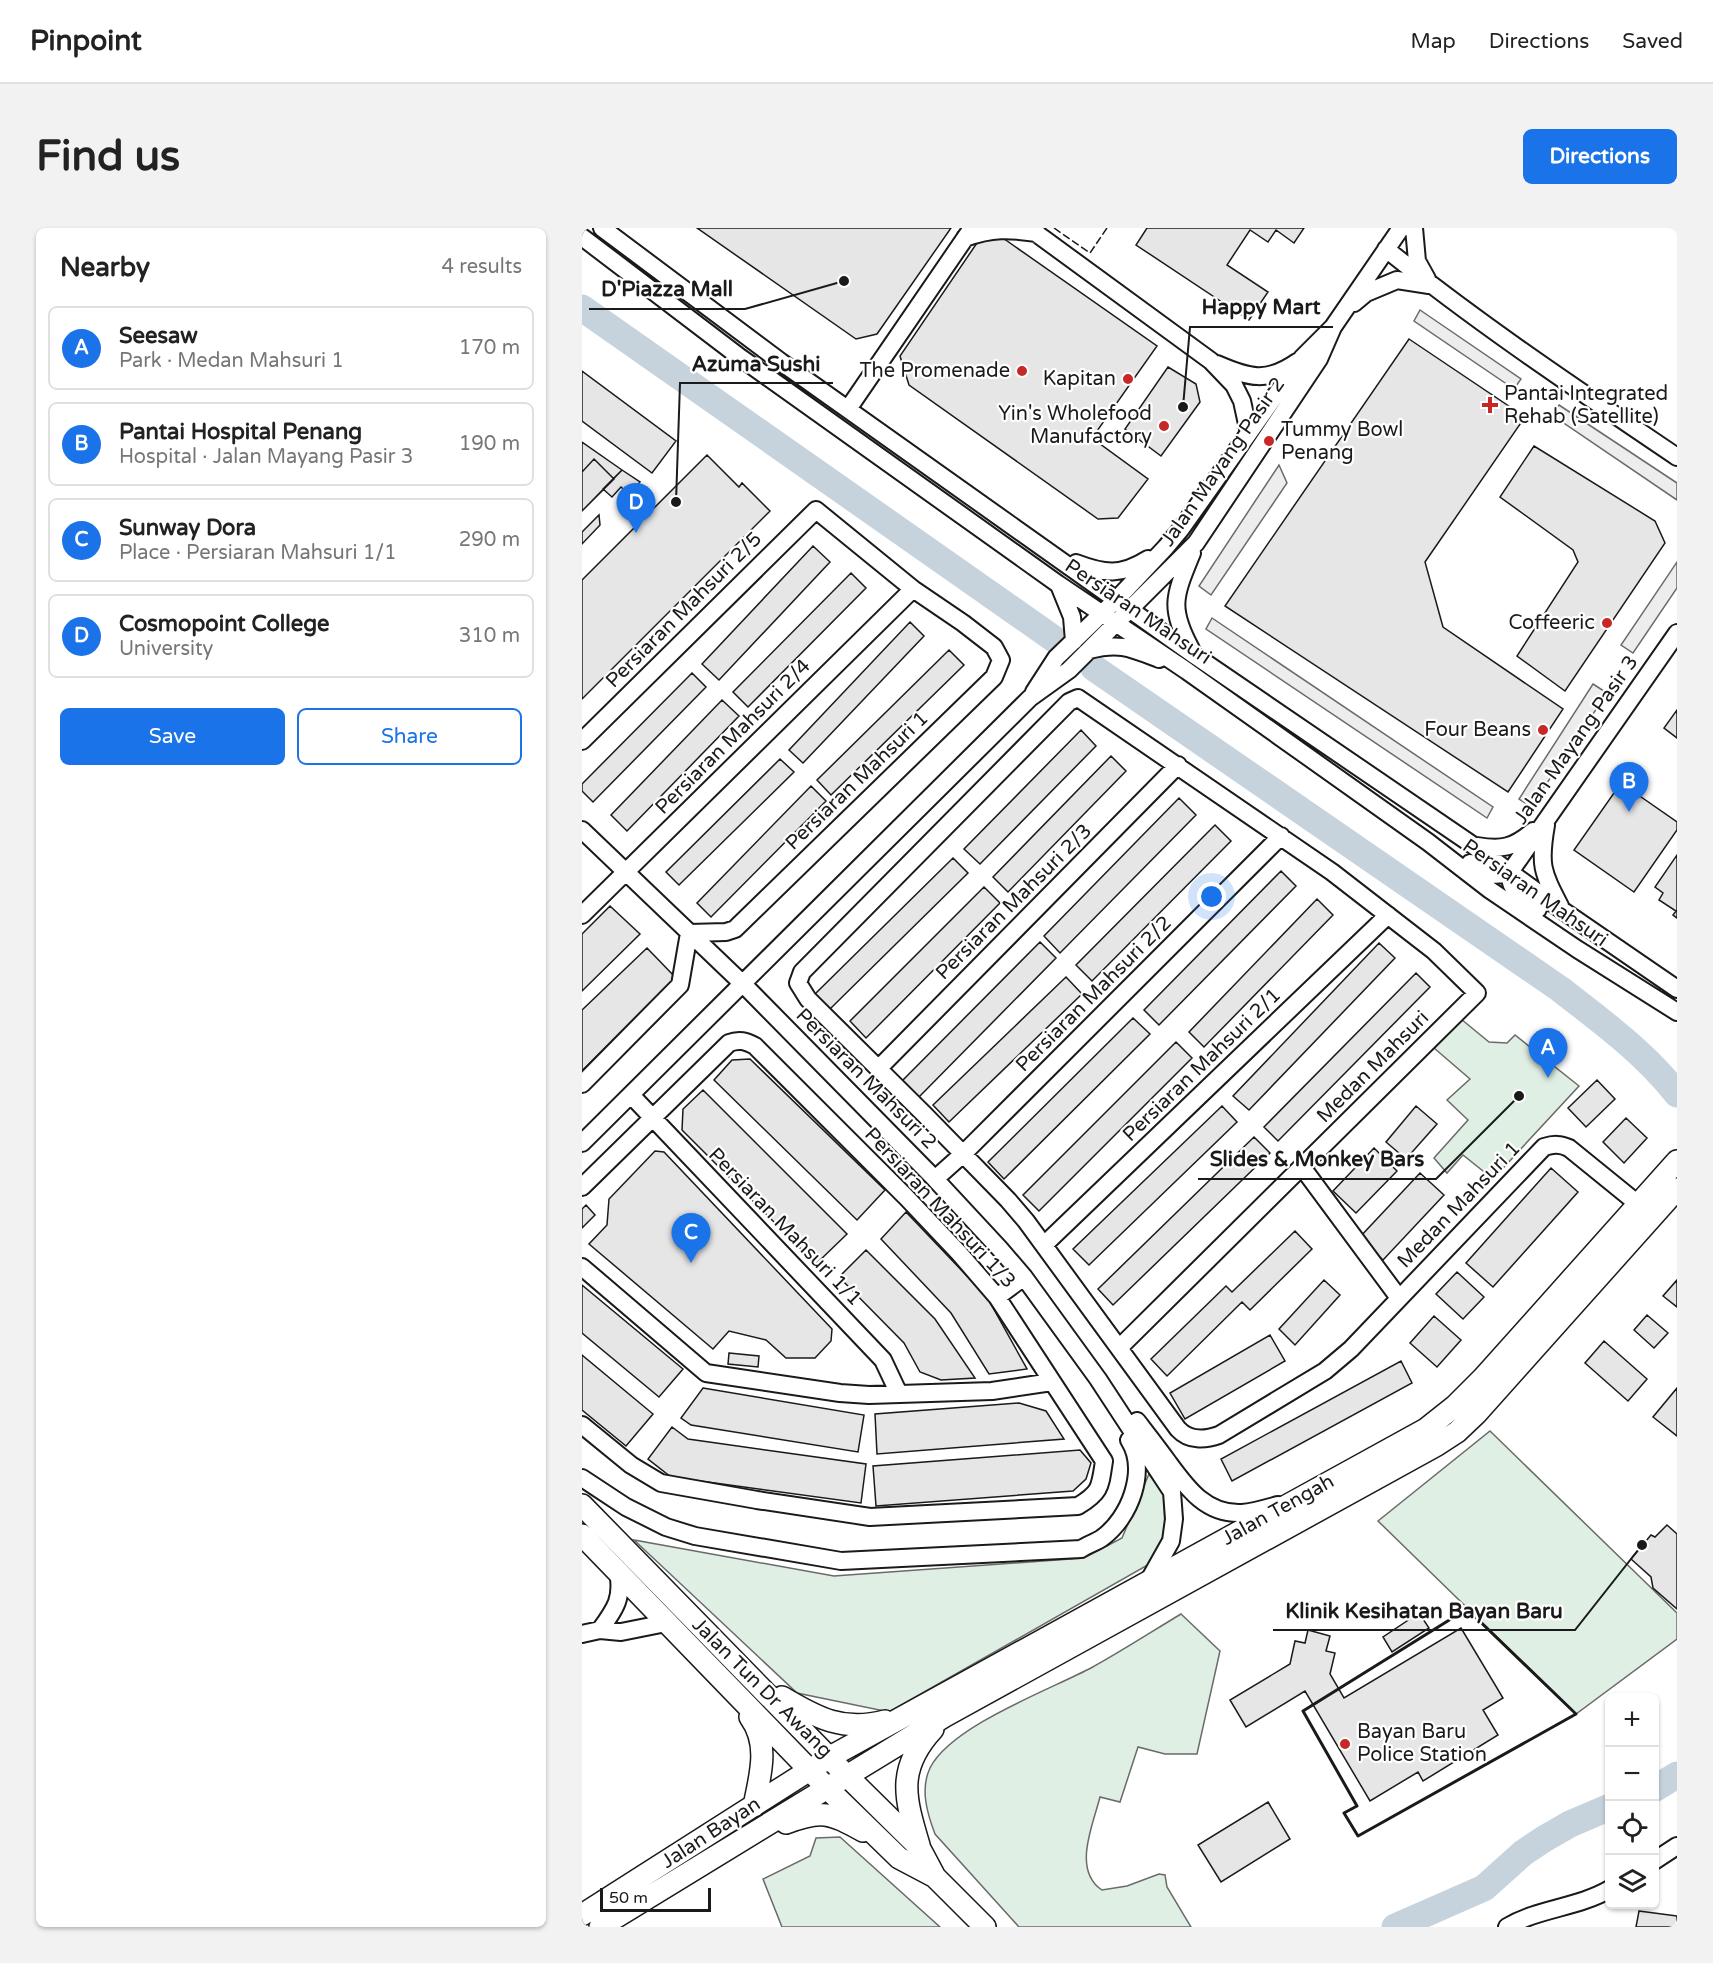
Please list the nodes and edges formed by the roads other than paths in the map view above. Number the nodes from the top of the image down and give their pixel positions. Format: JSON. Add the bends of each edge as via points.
{"nodes":[{"id":1,"x":602,"y":228,"type":"edge"},
{"id":2,"x":1401,"y":228,"type":"edge"},
{"id":3,"x":1414,"y":228,"type":"edge"},
{"id":4,"x":1033,"y":231,"type":"edge"},
{"id":5,"x":969,"y":233,"type":"edge"},
{"id":6,"x":582,"y":237,"type":"edge"},
{"id":7,"x":1386,"y":249,"type":"junction"},
{"id":8,"x":1430,"y":285,"type":"junction"},
{"id":9,"x":1337,"y":321,"type":"junction"},
{"id":10,"x":1302,"y":358,"type":"junction"},
{"id":11,"x":1211,"y":361,"type":"junction"},
{"id":12,"x":848,"y":409,"type":"junction"},
{"id":13,"x":1249,"y":433,"type":"junction"},
{"id":14,"x":1677,"y":457,"type":"edge"},
{"id":15,"x":816,"y":510,"type":"joint"},
{"id":16,"x":1196,"y":543,"type":"junction"},
{"id":17,"x":1166,"y":547,"type":"junction"},
{"id":18,"x":1053,"y":554,"type":"junction"},
{"id":19,"x":1058,"y":584,"type":"junction"},
{"id":20,"x":913,"y":589,"type":"junction"},
{"id":21,"x":1123,"y":603,"type":"junction"},
{"id":22,"x":1102,"y":613,"type":"junction"},
{"id":23,"x":1116,"y":622,"type":"junction"},
{"id":24,"x":1677,"y":633,"type":"edge"},
{"id":25,"x":1074,"y":641,"type":"junction"},
{"id":26,"x":1089,"y":650,"type":"junction"},
{"id":27,"x":1194,"y":655,"type":"junction"},
{"id":28,"x":1187,"y":671,"type":"junction"},
{"id":29,"x":1030,"y":698,"type":"junction"},
{"id":30,"x":582,"y":741,"type":"edge"},
{"id":31,"x":1178,"y":765,"type":"junction"},
{"id":32,"x":1547,"y":819,"type":"junction"},
{"id":33,"x":582,"y":830,"type":"edge"},
{"id":34,"x":1281,"y":836,"type":"junction"},
{"id":35,"x":1474,"y":846,"type":"junction"},
{"id":36,"x":1447,"y":856,"type":"junction"},
{"id":37,"x":626,"y":872,"type":"junction"},
{"id":38,"x":1510,"y":872,"type":"junction"},
{"id":39,"x":1562,"y":910,"type":"junction"},
{"id":40,"x":582,"y":915,"type":"edge"},
{"id":41,"x":1389,"y":915,"type":"junction"},
{"id":42,"x":689,"y":933,"type":"junction"},
{"id":43,"x":1577,"y":949,"type":"junction"},
{"id":44,"x":743,"y":984,"type":"junction"},
{"id":45,"x":1677,"y":989,"type":"edge"},
{"id":46,"x":1677,"y":1012,"type":"edge"},
{"id":47,"x":879,"y":1068,"type":"junction"},
{"id":48,"x":582,"y":1084,"type":"edge"},
{"id":49,"x":631,"y":1095,"type":"junction"},
{"id":50,"x":653,"y":1118,"type":"junction"},
{"id":51,"x":582,"y":1143,"type":"edge"},
{"id":52,"x":963,"y":1154,"type":"junction"},
{"id":53,"x":1677,"y":1161,"type":"edge"},
{"id":54,"x":1302,"y":1167,"type":"junction"},
{"id":55,"x":935,"y":1179,"type":"junction"},
{"id":56,"x":582,"y":1187,"type":"edge"},
{"id":57,"x":1677,"y":1189,"type":"edge"},
{"id":58,"x":1638,"y":1204,"type":"junction"},
{"id":59,"x":1044,"y":1245,"type":"junction"},
{"id":60,"x":582,"y":1267,"type":"edge"},
{"id":61,"x":1024,"y":1277,"type":"junction"},
{"id":62,"x":997,"y":1297,"type":"junction"},
{"id":63,"x":1399,"y":1298,"type":"junction"},
{"id":64,"x":1119,"y":1348,"type":"junction"},
{"id":65,"x":1098,"y":1379,"type":"junction"},
{"id":66,"x":1052,"y":1382,"type":"junction"},
{"id":67,"x":899,"y":1394,"type":"junction"},
{"id":68,"x":582,"y":1425,"type":"edge"},
{"id":69,"x":582,"y":1478,"type":"edge"},
{"id":70,"x":1296,"y":1500,"type":"junction"},
{"id":71,"x":582,"y":1505,"type":"edge"},
{"id":72,"x":582,"y":1535,"type":"edge"},
{"id":73,"x":618,"y":1570,"type":"junction"},
{"id":74,"x":1149,"y":1582,"type":"junction"},
{"id":75,"x":666,"y":1623,"type":"junction"},
{"id":76,"x":600,"y":1629,"type":"junction"},
{"id":77,"x":582,"y":1634,"type":"edge"},
{"id":78,"x":753,"y":1680,"type":"junction"},
{"id":79,"x":735,"y":1695,"type":"junction"},
{"id":80,"x":908,"y":1714,"type":"junction"},
{"id":81,"x":945,"y":1716,"type":"junction"},
{"id":82,"x":830,"y":1757,"type":"junction"},
{"id":83,"x":809,"y":1770,"type":"junction"},
{"id":84,"x":847,"y":1776,"type":"junction"},
{"id":85,"x":827,"y":1788,"type":"junction"},
{"id":86,"x":754,"y":1806,"type":"junction"},
{"id":87,"x":743,"y":1839,"type":"junction"},
{"id":88,"x":882,"y":1841,"type":"junction"},
{"id":89,"x":1677,"y":1846,"type":"edge"},
{"id":90,"x":919,"y":1847,"type":"junction"},
{"id":91,"x":1659,"y":1858,"type":"edge"},
{"id":92,"x":935,"y":1877,"type":"junction"},
{"id":93,"x":1605,"y":1891,"type":"edge"},
{"id":94,"x":582,"y":1915,"type":"edge"},
{"id":95,"x":600,"y":1927,"type":"edge"},
{"id":96,"x":985,"y":1927,"type":"edge"},
{"id":97,"x":1507,"y":1927,"type":"edge"}],
"edges":[{"from":1,"to":12,"type":"street","name":"Persiaran Mahsuri"},
{"from":2,"to":7,"type":"street","name":"Jalan Mayang Pasir 2"},
{"from":3,"to":8,"type":"street","via":[[1417,261]]},
{"from":4,"to":5,"type":"street"},
{"from":4,"to":11,"type":"street"},
{"from":5,"to":12,"type":"street"},
{"from":6,"to":19,"type":"street","name":"Persiaran Mahsuri","via":[[741,358]]},
{"from":7,"to":8,"type":"street"},
{"from":7,"to":9,"type":"street","name":"Jalan Mayang Pasir 2"},
{"from":8,"to":9,"type":"street","via":[[1397,280],[1366,293]]},
{"from":8,"to":14,"type":"street"},
{"from":9,"to":10,"type":"street","name":"Jalan Mayang Pasir 2"},
{"from":9,"to":16,"type":"street","name":"Jalan Mayang Pasir 2","via":[[1319,359]]},
{"from":10,"to":11,"type":"street","via":[[1283,372],[1267,377],[1233,371]]},
{"from":10,"to":13,"type":"street","name":"Jalan Mayang Pasir 2"},
{"from":11,"to":13,"type":"street","via":[[1234,385]]},
{"from":12,"to":18,"type":"street","name":"Persiaran Mahsuri"},
{"from":13,"to":17,"type":"street","name":"Jalan Mayang Pasir 2"},
{"from":15,"to":20,"type":"street","name":"Persiaran Mahsuri 1"},
{"from":15,"to":30,"type":"street","name":"Persiaran Mahsuri 2/5"},
{"from":16,"to":21,"type":"street","name":"Jalan Mayang Pasir 2"},
{"from":16,"to":27,"type":"street","via":[[1180,581],[1175,607],[1182,633]]},
{"from":17,"to":18,"type":"street","via":[[1137,566],[1119,572],[1096,571]]},
{"from":17,"to":21,"type":"street","name":"Jalan Mayang Pasir 2"},
{"from":18,"to":21,"type":"street","name":"Persiaran Mahsuri"},
{"from":19,"to":22,"type":"street","name":"Persiaran Mahsuri"},
{"from":19,"to":25,"type":"street","via":[[1069,605]]},
{"from":20,"to":37,"type":"street","name":"Persiaran Mahsuri 2/4"},
{"from":20,"to":42,"type":"street","name":"Persiaran Mahsuri 1","via":[[994,647],[1001,660],[994,677],[735,929]]},
{"from":21,"to":22,"type":"street"},
{"from":21,"to":23,"type":"street"},
{"from":21,"to":27,"type":"street","name":"Persiaran Mahsuri"},
{"from":22,"to":23,"type":"street","name":"Persiaran Mahsuri"},
{"from":22,"to":25,"type":"street"},
{"from":23,"to":26,"type":"street"},
{"from":23,"to":28,"type":"street","name":"Persiaran Mahsuri"},
{"from":24,"to":32,"type":"street","name":"Jalan Mayang Pasir 3"},
{"from":25,"to":29,"type":"street","via":[[1054,661]]},
{"from":26,"to":28,"type":"street","via":[[1122,646]]},
{"from":26,"to":29,"type":"street","via":[[1062,676]]},
{"from":27,"to":35,"type":"street","name":"Persiaran Mahsuri"},
{"from":28,"to":36,"type":"street","name":"Persiaran Mahsuri"},
{"from":29,"to":44,"type":"street"},
{"from":31,"to":34,"type":"street"},
{"from":31,"to":47,"type":"street","name":"Persiaran Mahsuri 2/3"},
{"from":31,"to":47,"type":"street","via":[[1078,698],[1069,702],[802,972],[798,983],[808,999]]},
{"from":32,"to":35,"type":"street","via":[[1523,840],[1508,847]]},
{"from":32,"to":38,"type":"street","name":"Jalan Mayang Pasir 3"},
{"from":32,"to":39,"type":"street","via":[[1541,853],[1543,866]]},
{"from":33,"to":37,"type":"street","name":"Persiaran Mahsuri 2"},
{"from":34,"to":41,"type":"street"},
{"from":34,"to":52,"type":"street","name":"Persiaran Mahsuri 2/2"},
{"from":35,"to":38,"type":"street","name":"Persiaran Mahsuri"},
{"from":36,"to":38,"type":"street","via":[[1492,876]]},
{"from":36,"to":43,"type":"street","name":"Persiaran Mahsuri"},
{"from":37,"to":40,"type":"street","name":"Persiaran Mahsuri 2/4"},
{"from":37,"to":42,"type":"street","name":"Persiaran Mahsuri 2"},
{"from":38,"to":39,"type":"street","name":"Persiaran Mahsuri"},
{"from":38,"to":43,"type":"street","via":[[1514,890],[1563,929]]},
{"from":39,"to":45,"type":"street","name":"Persiaran Mahsuri"},
{"from":41,"to":54,"type":"street","name":"Medan Mahsuri","via":[[1477,993]]},
{"from":41,"to":59,"type":"street","name":"Persiaran Mahsuri 2/1"},
{"from":42,"to":44,"type":"street","name":"Persiaran Mahsuri 2"},
{"from":42,"to":48,"type":"street","via":[[680,985]]},
{"from":43,"to":46,"type":"street","name":"Persiaran Mahsuri"},
{"from":44,"to":49,"type":"street"},
{"from":44,"to":55,"type":"street","name":"Persiaran Mahsuri 2"},
{"from":47,"to":52,"type":"street"},
{"from":49,"to":50,"type":"street","name":"Persiaran Mahsuri 1/1"},
{"from":49,"to":51,"type":"street"},
{"from":50,"to":56,"type":"street","name":"Persiaran Mahsuri 1/3"},
{"from":50,"to":62,"type":"street","name":"Persiaran Mahsuri 1/3","via":[[729,1043],[748,1042],[906,1197]]},
{"from":50,"to":67,"type":"street","name":"Persiaran Mahsuri 1/1","via":[[883,1360]]},
{"from":52,"to":55,"type":"street","name":"Persiaran Mahsuri 2/2"},
{"from":52,"to":59,"type":"street","via":[[1008,1200]]},
{"from":53,"to":58,"type":"main road","name":"Jalan Tengah"},
{"from":54,"to":63,"type":"street","name":"Medan Mahsuri 1"},
{"from":54,"to":64,"type":"street","name":"Medan Mahsuri"},
{"from":55,"to":61,"type":"street","name":"Persiaran Mahsuri 2"},
{"from":57,"to":81,"type":"main road","name":"Jalan Tengah","via":[[1457,1432]]},
{"from":58,"to":63,"type":"street","name":"Medan Mahsuri 1","via":[[1569,1148],[1561,1144],[1544,1147]]},
{"from":58,"to":70,"type":"main road","name":"Jalan Tengah","via":[[1448,1412],[1426,1429]]},
{"from":59,"to":64,"type":"street"},
{"from":60,"to":67,"type":"street","via":[[706,1372],[840,1393]]},
{"from":61,"to":62,"type":"street"},
{"from":61,"to":65,"type":"street","name":"Persiaran Mahsuri 2"},
{"from":62,"to":66,"type":"street","name":"Persiaran Mahsuri 1/3"},
{"from":63,"to":64,"type":"street","name":"Medan Mahsuri 1","via":[[1325,1371],[1219,1435],[1204,1440],[1186,1436],[1178,1429]]},
{"from":65,"to":69,"type":"street","via":[[1107,1408],[1131,1443],[1137,1461],[1136,1476],[1131,1498],[1119,1520],[1103,1537],[1081,1549],[841,1561],[695,1536],[666,1527]]},
{"from":65,"to":70,"type":"street","via":[[1124,1403],[1186,1486],[1211,1508],[1242,1513]]},
{"from":65,"to":74,"type":"street","via":[[1172,1492],[1171,1541]]},
{"from":66,"to":67,"type":"street","via":[[992,1391]]},
{"from":66,"to":68,"type":"street","name":"Persiaran Mahsuri 1/3","via":[[1104,1461],[1094,1496],[1078,1506],[870,1517],[757,1500],[660,1483]]},
{"from":70,"to":74,"type":"main road","name":"Jalan Tengah"},
{"from":71,"to":78,"type":"main road","name":"Jalan Tun Dr Awang"},
{"from":72,"to":73,"type":"main road","name":"Jalan Tun Dr Awang"},
{"from":73,"to":75,"type":"main road","name":"Jalan Tun Dr Awang"},
{"from":73,"to":76,"type":"street","via":[[621,1592]]},
{"from":74,"to":80,"type":"main road","name":"Jalan Tengah"},
{"from":75,"to":76,"type":"street","via":[[621,1632]]},
{"from":75,"to":79,"type":"main road","name":"Jalan Tun Dr Awang"},
{"from":76,"to":77,"type":"street"},
{"from":78,"to":80,"type":"main road","via":[[806,1711],[839,1724],[870,1725]]},
{"from":78,"to":82,"type":"main road","name":"Jalan Tun Dr Awang"},
{"from":79,"to":83,"type":"main road","name":"Jalan Tun Dr Awang"},
{"from":79,"to":86,"type":"main road","via":[[754,1722],[762,1748]]},
{"from":80,"to":82,"type":"main road","name":"Jalan Tengah"},
{"from":81,"to":84,"type":"main road","name":"Jalan Tengah"},
{"from":81,"to":90,"type":"main road","via":[[920,1743],[907,1776],[909,1810]]},
{"from":82,"to":83,"type":"main road","name":"Jalan Tengah"},
{"from":82,"to":84,"type":"main road","name":"Jalan Tun Dr Awang"},
{"from":83,"to":85,"type":"main road","name":"Jalan Tun Dr Awang"},
{"from":83,"to":86,"type":"main road","name":"Jalan Bayan"},
{"from":84,"to":85,"type":"main road","name":"Jalan Tengah"},
{"from":84,"to":90,"type":"main road","name":"Jalan Tun Dr Awang"},
{"from":85,"to":87,"type":"main road","name":"Jalan Bayan"},
{"from":85,"to":88,"type":"main road","name":"Jalan Tun Dr Awang"},
{"from":86,"to":94,"type":"main road","name":"Jalan Bayan"},
{"from":87,"to":88,"type":"main road","via":[[814,1813],[844,1821]]},
{"from":87,"to":95,"type":"main road","name":"Jalan Bayan"},
{"from":88,"to":92,"type":"main road","name":"Jalan Tun Dr Awang","via":[[907,1864]]},
{"from":89,"to":91,"type":"street"},
{"from":90,"to":92,"type":"main road","name":"Jalan Tun Dr Awang"},
{"from":92,"to":96,"type":"main road","name":"Jalan Tun Dr Awang"},
{"from":93,"to":97,"type":"street"}]}
